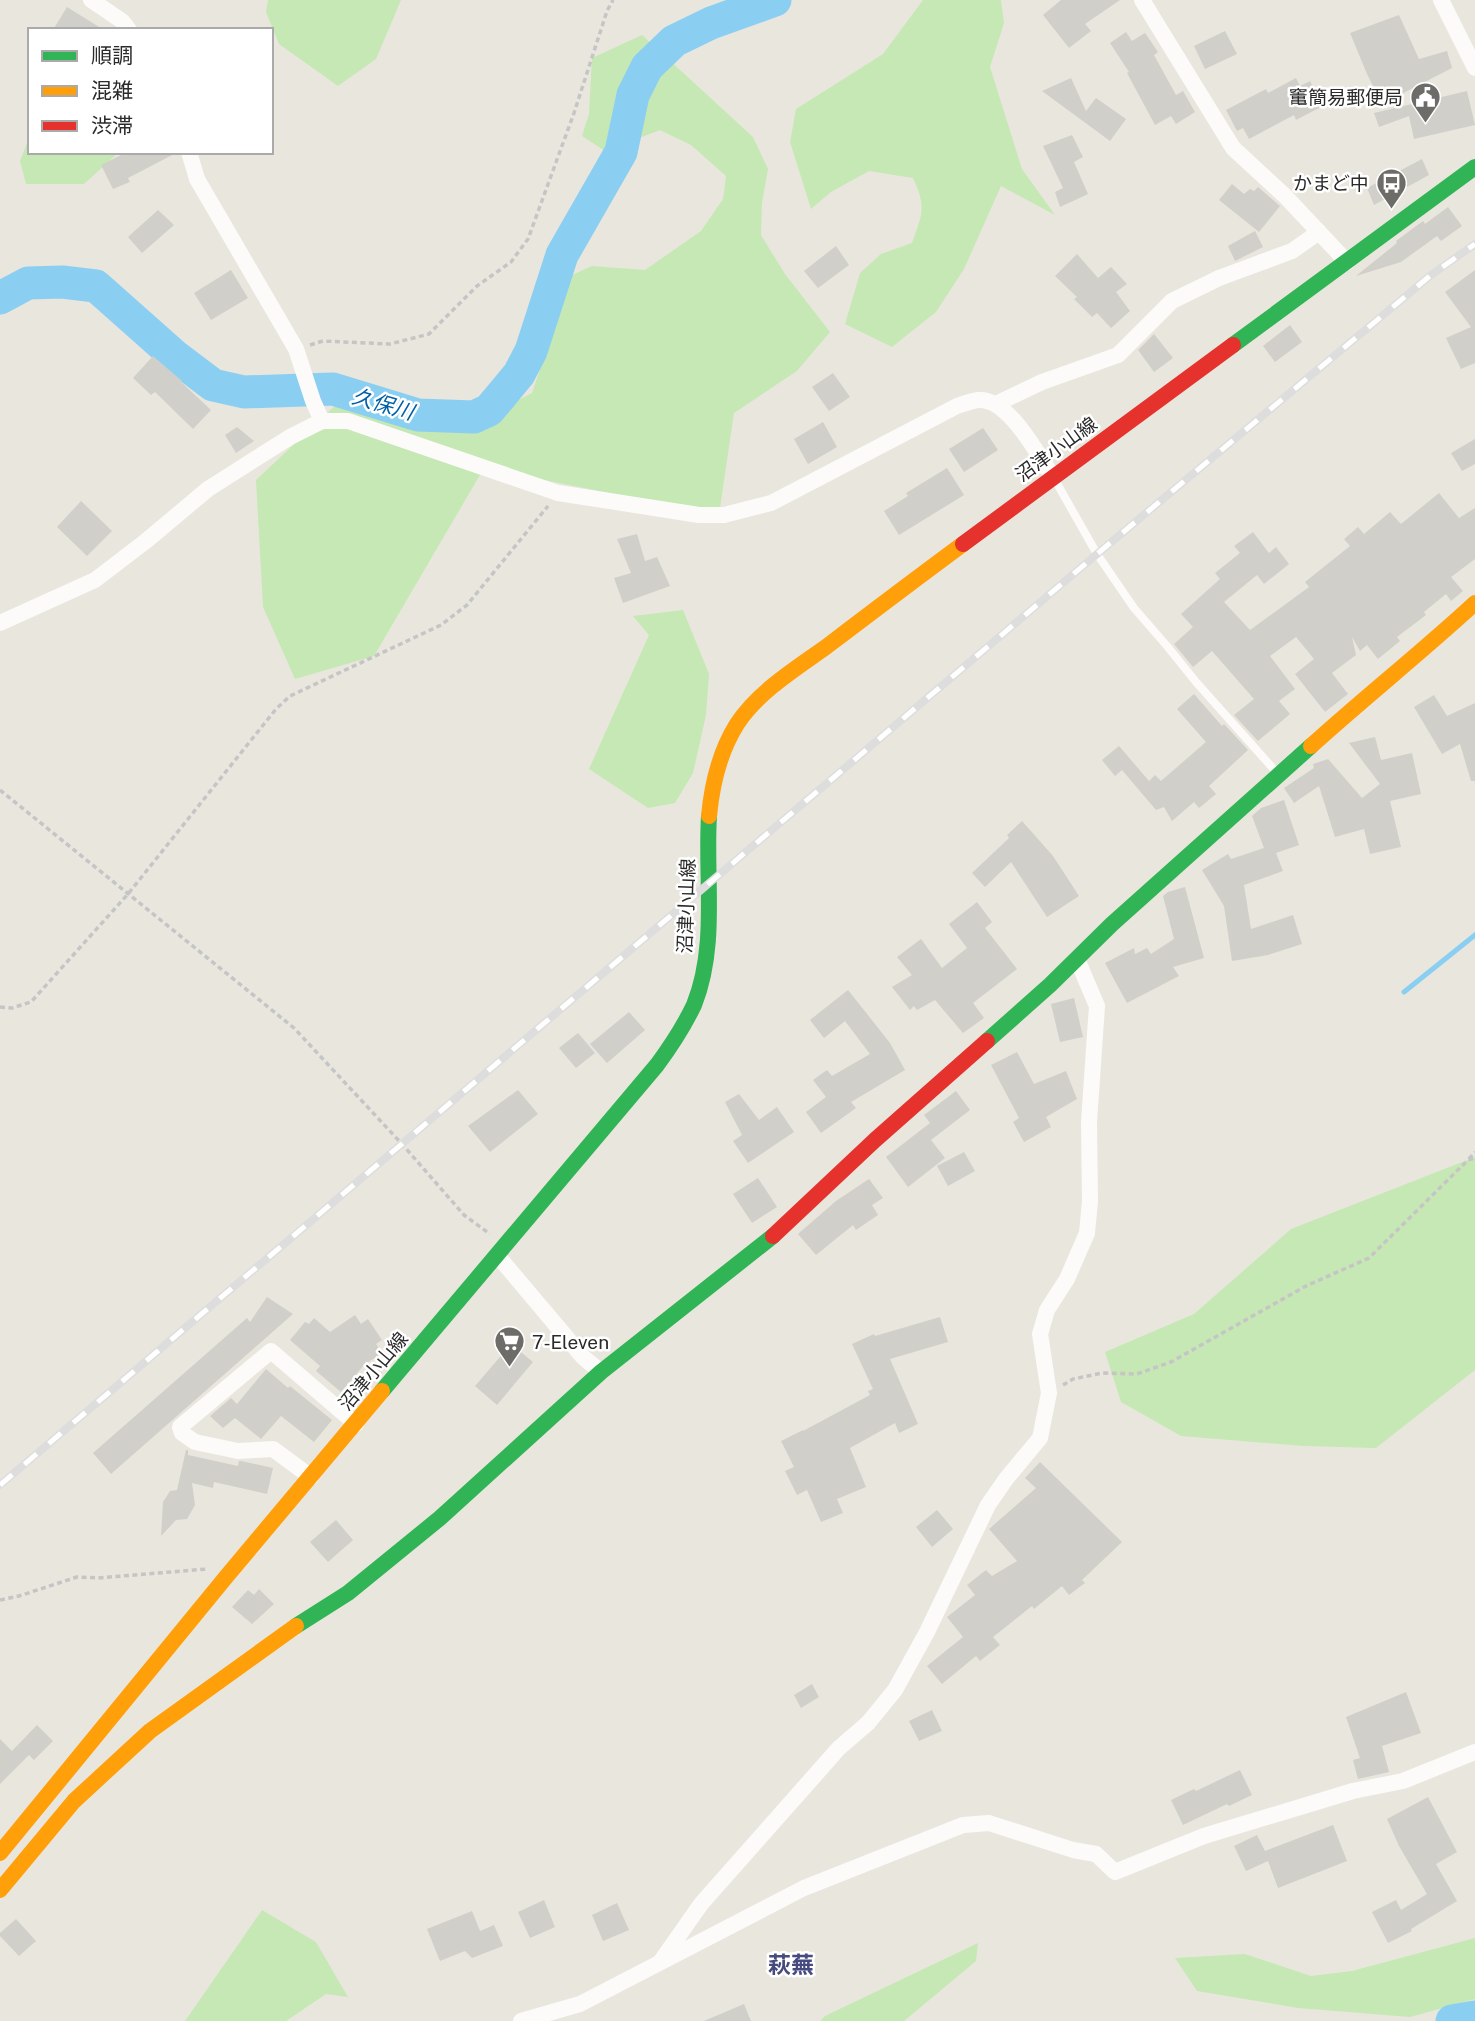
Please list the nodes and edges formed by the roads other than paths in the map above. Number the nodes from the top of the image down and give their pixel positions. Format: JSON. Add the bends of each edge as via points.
{"nodes":[{"id":1,"x":91,"y":0,"type":"edge"},
{"id":2,"x":1142,"y":0,"type":"edge"},
{"id":3,"x":1441,"y":0,"type":"edge"},
{"id":4,"x":127,"y":28,"type":"edge"},
{"id":5,"x":1475,"y":68,"type":"edge"},
{"id":6,"x":190,"y":154,"type":"edge"},
{"id":7,"x":1475,"y":169,"type":"edge"},
{"id":8,"x":1319,"y":232,"type":"junction"},
{"id":9,"x":1347,"y":261,"type":"junction"},
{"id":10,"x":996,"y":404,"type":"junction"},
{"id":11,"x":321,"y":419,"type":"junction"},
{"id":12,"x":1053,"y":477,"type":"junction"},
{"id":13,"x":1475,"y":603,"type":"edge"},
{"id":14,"x":0,"y":623,"type":"edge"},
{"id":15,"x":1278,"y":774,"type":"junction"},
{"id":16,"x":1077,"y":959,"type":"junction"},
{"id":17,"x":501,"y":1250,"type":"junction"},
{"id":18,"x":601,"y":1372,"type":"junction"},
{"id":19,"x":356,"y":1424,"type":"junction"},
{"id":20,"x":311,"y":1477,"type":"junction"},
{"id":21,"x":1475,"y":1752,"type":"edge"},
{"id":22,"x":59,"y":1783,"type":"junction"},
{"id":23,"x":74,"y":1801,"type":"junction"},
{"id":24,"x":0,"y":1853,"type":"edge"},
{"id":25,"x":0,"y":1890,"type":"edge"},
{"id":26,"x":661,"y":1961,"type":"junction"},
{"id":27,"x":521,"y":2021,"type":"edge"}],
"edges":[{"from":1,"to":4,"type":"street"},
{"from":2,"to":8,"type":"street","via":[[1233,148]]},
{"from":3,"to":5,"type":"street"},
{"from":6,"to":11,"type":"street","via":[[197,179],[296,349]]},
{"from":7,"to":9,"type":"main road","name":"沼津小山線"},
{"from":8,"to":9,"type":"street"},
{"from":8,"to":10,"type":"street","via":[[1292,251],[1172,301],[1118,355]]},
{"from":9,"to":12,"type":"main road","name":"沼津小山線"},
{"from":10,"to":11,"type":"street","via":[[979,400],[957,407],[771,503],[724,515],[558,493],[348,421]]},
{"from":10,"to":12,"type":"street","via":[[1016,422]]},
{"from":11,"to":14,"type":"street","via":[[208,489],[94,580]]},
{"from":12,"to":15,"type":"lane","via":[[1134,608]]},
{"from":12,"to":17,"type":"main road","name":"沼津小山線","via":[[785,677],[737,724],[716,767],[710,813],[707,957],[687,1021],[657,1065]]},
{"from":13,"to":15,"type":"main road"},
{"from":15,"to":16,"type":"main road"},
{"from":16,"to":18,"type":"main road","via":[[782,1230]]},
{"from":16,"to":26,"type":"street","via":[[1097,1006],[1089,1122],[1090,1201],[1087,1233],[1047,1310],[1040,1334],[1049,1393],[1040,1438],[988,1505],[895,1690],[701,1904]]},
{"from":17,"to":18,"type":"street","via":[[583,1357]]},
{"from":17,"to":19,"type":"main road","name":"沼津小山線"},
{"from":18,"to":23,"type":"main road","via":[[379,1568],[150,1731]]},
{"from":19,"to":20,"type":"main road","name":"沼津小山線"},
{"from":19,"to":20,"type":"street","via":[[271,1351],[180,1427],[195,1442],[238,1451],[273,1449]]},
{"from":20,"to":22,"type":"main road","name":"沼津小山線"},
{"from":21,"to":26,"type":"street","via":[[1404,1781],[1353,1791],[1203,1836],[1115,1872],[1096,1854],[989,1823],[963,1825],[804,1888]]},
{"from":22,"to":23,"type":"street"},
{"from":22,"to":24,"type":"main road","name":"沼津小山線"},
{"from":23,"to":25,"type":"main road"},
{"from":26,"to":27,"type":"street","via":[[580,2004]]}]}
